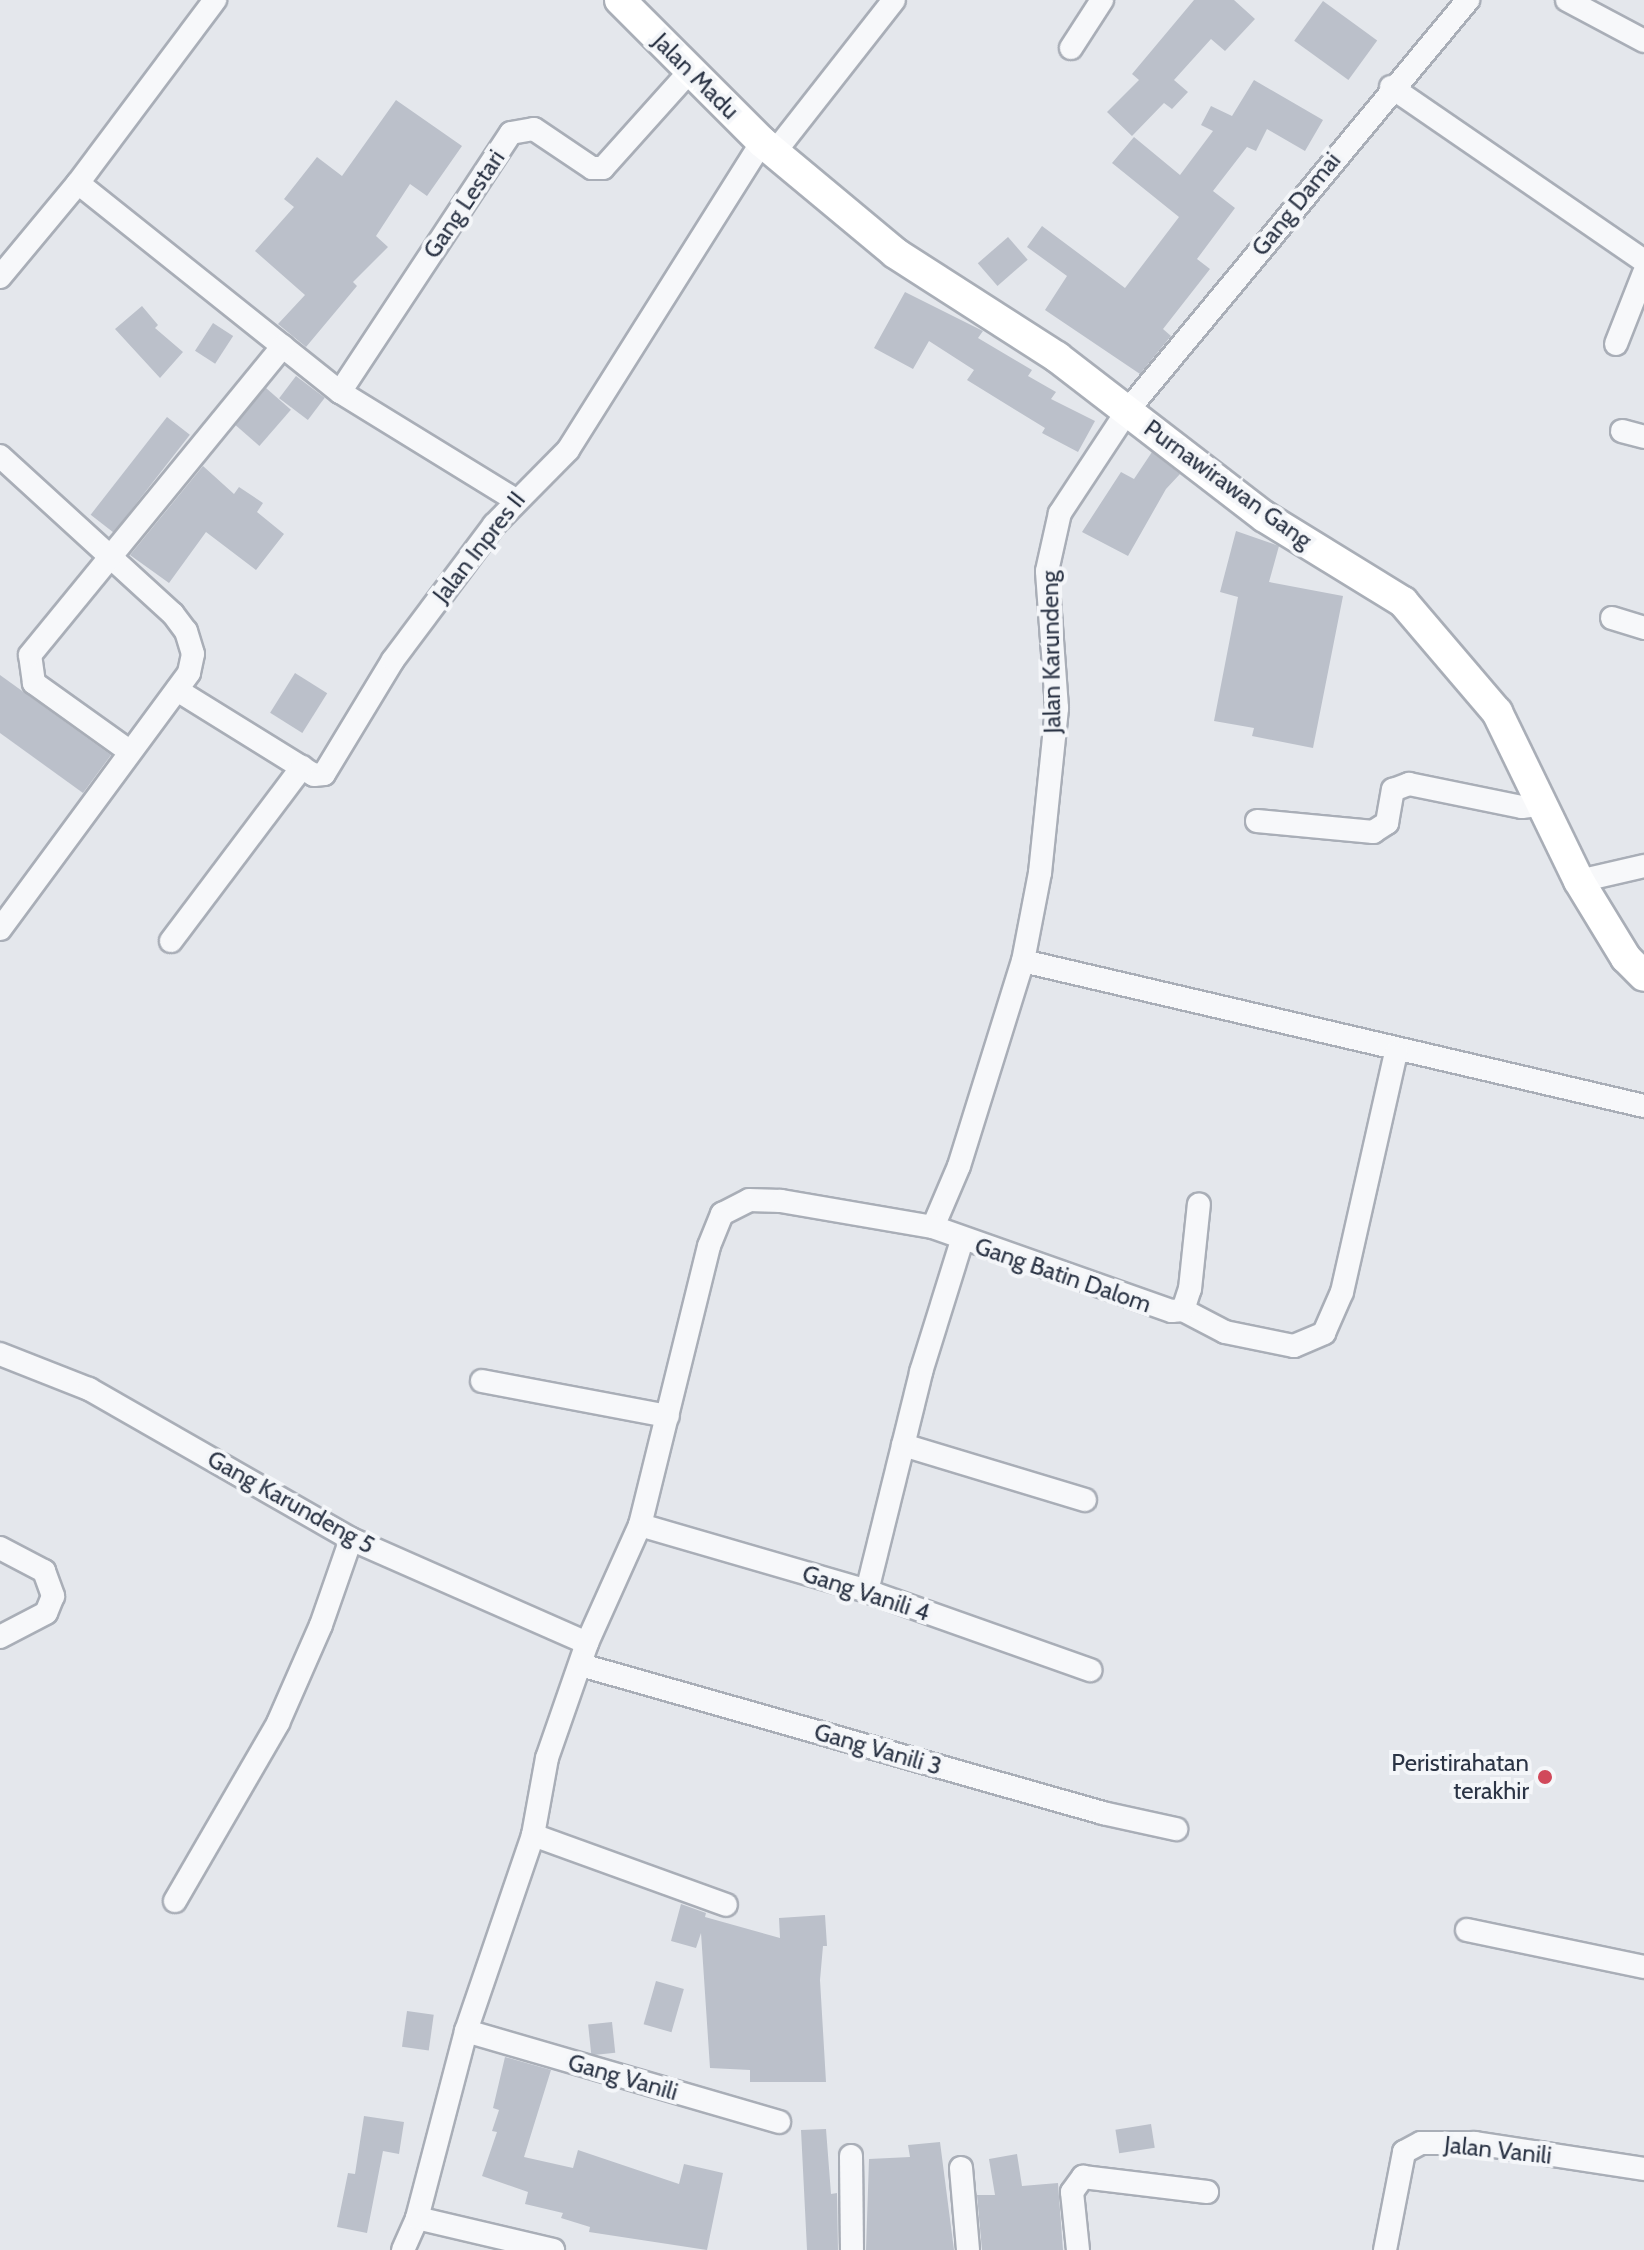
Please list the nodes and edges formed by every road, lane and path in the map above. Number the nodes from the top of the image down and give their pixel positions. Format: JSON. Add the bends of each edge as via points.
{"nodes":[{"id":1,"x":215,"y":0,"type":"edge"},
{"id":2,"x":620,"y":0,"type":"edge"},
{"id":3,"x":894,"y":0,"type":"edge"},
{"id":4,"x":1102,"y":0,"type":"edge"},
{"id":5,"x":1468,"y":0,"type":"edge"},
{"id":6,"x":1567,"y":0,"type":"edge"},
{"id":7,"x":1644,"y":41,"type":"edge"},
{"id":8,"x":1071,"y":48,"type":"dead end"},
{"id":9,"x":691,"y":70,"type":"junction"},
{"id":10,"x":1391,"y":87,"type":"junction"},
{"id":11,"x":768,"y":148,"type":"junction"},
{"id":12,"x":78,"y":183,"type":"junction"},
{"id":13,"x":1644,"y":261,"type":"edge"},
{"id":14,"x":1644,"y":273,"type":"edge"},
{"id":15,"x":0,"y":277,"type":"edge"},
{"id":16,"x":1616,"y":344,"type":"dead end"},
{"id":17,"x":283,"y":346,"type":"junction"},
{"id":18,"x":340,"y":392,"type":"junction"},
{"id":19,"x":1128,"y":410,"type":"junction"},
{"id":20,"x":1622,"y":431,"type":"dead end"},
{"id":21,"x":1644,"y":437,"type":"edge"},
{"id":22,"x":0,"y":456,"type":"edge"},
{"id":23,"x":514,"y":499,"type":"junction"},
{"id":24,"x":107,"y":557,"type":"junction"},
{"id":25,"x":1612,"y":618,"type":"dead end"},
{"id":26,"x":1644,"y":628,"type":"edge"},
{"id":27,"x":177,"y":690,"type":"junction"},
{"id":28,"x":129,"y":751,"type":"junction"},
{"id":29,"x":302,"y":767,"type":"junction"},
{"id":30,"x":1545,"y":804,"type":"junction"},
{"id":31,"x":1257,"y":821,"type":"dead end"},
{"id":32,"x":1644,"y":866,"type":"edge"},
{"id":33,"x":1579,"y":881,"type":"junction"},
{"id":34,"x":0,"y":929,"type":"edge"},
{"id":35,"x":171,"y":941,"type":"dead end"},
{"id":36,"x":1023,"y":961,"type":"junction"},
{"id":37,"x":1644,"y":976,"type":"edge"},
{"id":38,"x":1396,"y":1052,"type":"junction"},
{"id":39,"x":1644,"y":1106,"type":"edge"},
{"id":40,"x":1199,"y":1204,"type":"dead end"},
{"id":41,"x":933,"y":1227,"type":"junction"},
{"id":42,"x":962,"y":1240,"type":"junction"},
{"id":43,"x":1183,"y":1310,"type":"junction"},
{"id":44,"x":0,"y":1354,"type":"edge"},
{"id":45,"x":482,"y":1381,"type":"dead end"},
{"id":46,"x":668,"y":1416,"type":"junction"},
{"id":47,"x":903,"y":1445,"type":"junction"},
{"id":48,"x":1085,"y":1500,"type":"dead end"},
{"id":49,"x":640,"y":1525,"type":"junction"},
{"id":50,"x":351,"y":1539,"type":"junction"},
{"id":51,"x":0,"y":1548,"type":"edge"},
{"id":52,"x":867,"y":1591,"type":"junction"},
{"id":53,"x":0,"y":1637,"type":"edge"},
{"id":54,"x":584,"y":1654,"type":"junction"},
{"id":55,"x":1090,"y":1670,"type":"dead end"},
{"id":56,"x":1176,"y":1829,"type":"dead end"},
{"id":57,"x":533,"y":1835,"type":"junction"},
{"id":58,"x":175,"y":1901,"type":"dead end"},
{"id":59,"x":726,"y":1905,"type":"dead end"},
{"id":60,"x":1467,"y":1930,"type":"dead end"},
{"id":61,"x":1644,"y":1967,"type":"edge"},
{"id":62,"x":466,"y":2031,"type":"junction"},
{"id":63,"x":779,"y":2122,"type":"dead end"},
{"id":64,"x":851,"y":2156,"type":"dead end"},
{"id":65,"x":961,"y":2168,"type":"dead end"},
{"id":66,"x":1644,"y":2169,"type":"edge"},
{"id":67,"x":1207,"y":2192,"type":"dead end"},
{"id":68,"x":417,"y":2218,"type":"junction"},
{"id":69,"x":497,"y":2244,"type":"edge"},
{"id":70,"x":403,"y":2250,"type":"edge"},
{"id":71,"x":553,"y":2250,"type":"edge"},
{"id":72,"x":852,"y":2250,"type":"edge"},
{"id":73,"x":968,"y":2250,"type":"edge"},
{"id":74,"x":1078,"y":2250,"type":"edge"},
{"id":75,"x":1385,"y":2250,"type":"edge"}],
"edges":[{"from":1,"to":12,"type":"street"},
{"from":2,"to":9,"type":"street","name":"Jalan Madu"},
{"from":3,"to":11,"type":"street","name":"Jalan Inpres II"},
{"from":4,"to":8,"type":"street"},
{"from":5,"to":10,"type":"street","name":"Gang Damai"},
{"from":6,"to":7,"type":"street"},
{"from":9,"to":11,"type":"street","name":"Jalan Madu"},
{"from":9,"to":18,"type":"street","name":"Gang Lestari","via":[[603,168],[592,168],[534,129],[511,133]]},
{"from":10,"to":13,"type":"street"},
{"from":10,"to":19,"type":"street","name":"Gang Damai"},
{"from":11,"to":19,"type":"street","name":"Purnawirawan Gang","via":[[895,253],[1057,357]]},
{"from":11,"to":23,"type":"street","name":"Jalan Inpres II","via":[[568,450]]},
{"from":12,"to":15,"type":"street"},
{"from":12,"to":17,"type":"street"},
{"from":14,"to":16,"type":"street"},
{"from":17,"to":18,"type":"street"},
{"from":17,"to":24,"type":"street"},
{"from":18,"to":23,"type":"street"},
{"from":19,"to":30,"type":"street","name":"Purnawirawan Gang","via":[[1265,517],[1403,602],[1497,712]]},
{"from":19,"to":36,"type":"street","name":"Jalan Karundeng","via":[[1060,513],[1052,540],[1047,571],[1057,708],[1040,873]]},
{"from":20,"to":21,"type":"street"},
{"from":22,"to":24,"type":"street"},
{"from":23,"to":29,"type":"street","name":"Jalan Inpres II","via":[[393,660],[327,772],[319,776]]},
{"from":24,"to":27,"type":"street","via":[[186,631],[193,654],[189,673]]},
{"from":24,"to":28,"type":"street","via":[[34,646],[30,674],[34,683]]},
{"from":25,"to":26,"type":"street"},
{"from":27,"to":28,"type":"street"},
{"from":27,"to":29,"type":"street"},
{"from":28,"to":34,"type":"street"},
{"from":29,"to":35,"type":"street"},
{"from":30,"to":31,"type":"street","via":[[1522,807],[1415,783],[1393,790],[1387,823],[1364,834]]},
{"from":30,"to":33,"type":"street","name":"Purnawirawan Gang"},
{"from":32,"to":33,"type":"street"},
{"from":33,"to":37,"type":"street","name":"Purnawirawan Gang","via":[[1626,958]]},
{"from":36,"to":38,"type":"street"},
{"from":36,"to":41,"type":"street","name":"Jalan Karundeng","via":[[959,1166]]},
{"from":38,"to":39,"type":"street"},
{"from":38,"to":43,"type":"street","via":[[1342,1292],[1324,1333],[1294,1346],[1225,1332]]},
{"from":40,"to":43,"type":"street","name":"Gang Batin Dalom"},
{"from":41,"to":42,"type":"street","name":"Gang Batin Dalom"},
{"from":41,"to":46,"type":"street","name":"Gang Batin Dalom","via":[[781,1201],[749,1200],[722,1214],[709,1246]]},
{"from":42,"to":43,"type":"street","name":"Gang Batin Dalom","via":[[1155,1309]]},
{"from":42,"to":47,"type":"street"},
{"from":44,"to":50,"type":"street","name":"Gang Karundeng 5","via":[[89,1389]]},
{"from":45,"to":46,"type":"street"},
{"from":46,"to":49,"type":"street","name":"Gang Batin Dalom"},
{"from":47,"to":48,"type":"street"},
{"from":47,"to":52,"type":"street"},
{"from":49,"to":52,"type":"street","name":"Gang Vanili 4"},
{"from":49,"to":54,"type":"street","name":"Gang Batin Dalom"},
{"from":50,"to":54,"type":"street","name":"Gang Karundeng 5"},
{"from":50,"to":58,"type":"street","via":[[278,1723]]},
{"from":51,"to":53,"type":"street","via":[[44,1571],[53,1596],[46,1613]]},
{"from":52,"to":55,"type":"street","name":"Gang Vanili 4"},
{"from":54,"to":56,"type":"street","name":"Gang Vanili 3"},
{"from":54,"to":57,"type":"street","name":"Gang Batin Dalom","via":[[547,1758]]},
{"from":57,"to":59,"type":"street"},
{"from":57,"to":62,"type":"street","name":"Gang Batin Dalom"},
{"from":60,"to":61,"type":"street"},
{"from":62,"to":63,"type":"street","name":"Gang Vanili"},
{"from":62,"to":68,"type":"street","name":"Gang Batin Dalom"},
{"from":64,"to":72,"type":"street"},
{"from":65,"to":73,"type":"street"},
{"from":66,"to":75,"type":"street","name":"Jalan Vanili","via":[[1475,2143],[1421,2143],[1404,2152]]},
{"from":67,"to":74,"type":"street","via":[[1083,2177],[1072,2192]]},
{"from":68,"to":69,"type":"street"},
{"from":68,"to":70,"type":"street","name":"Gang Batin Dalom"},
{"from":69,"to":71,"type":"street"}]}
